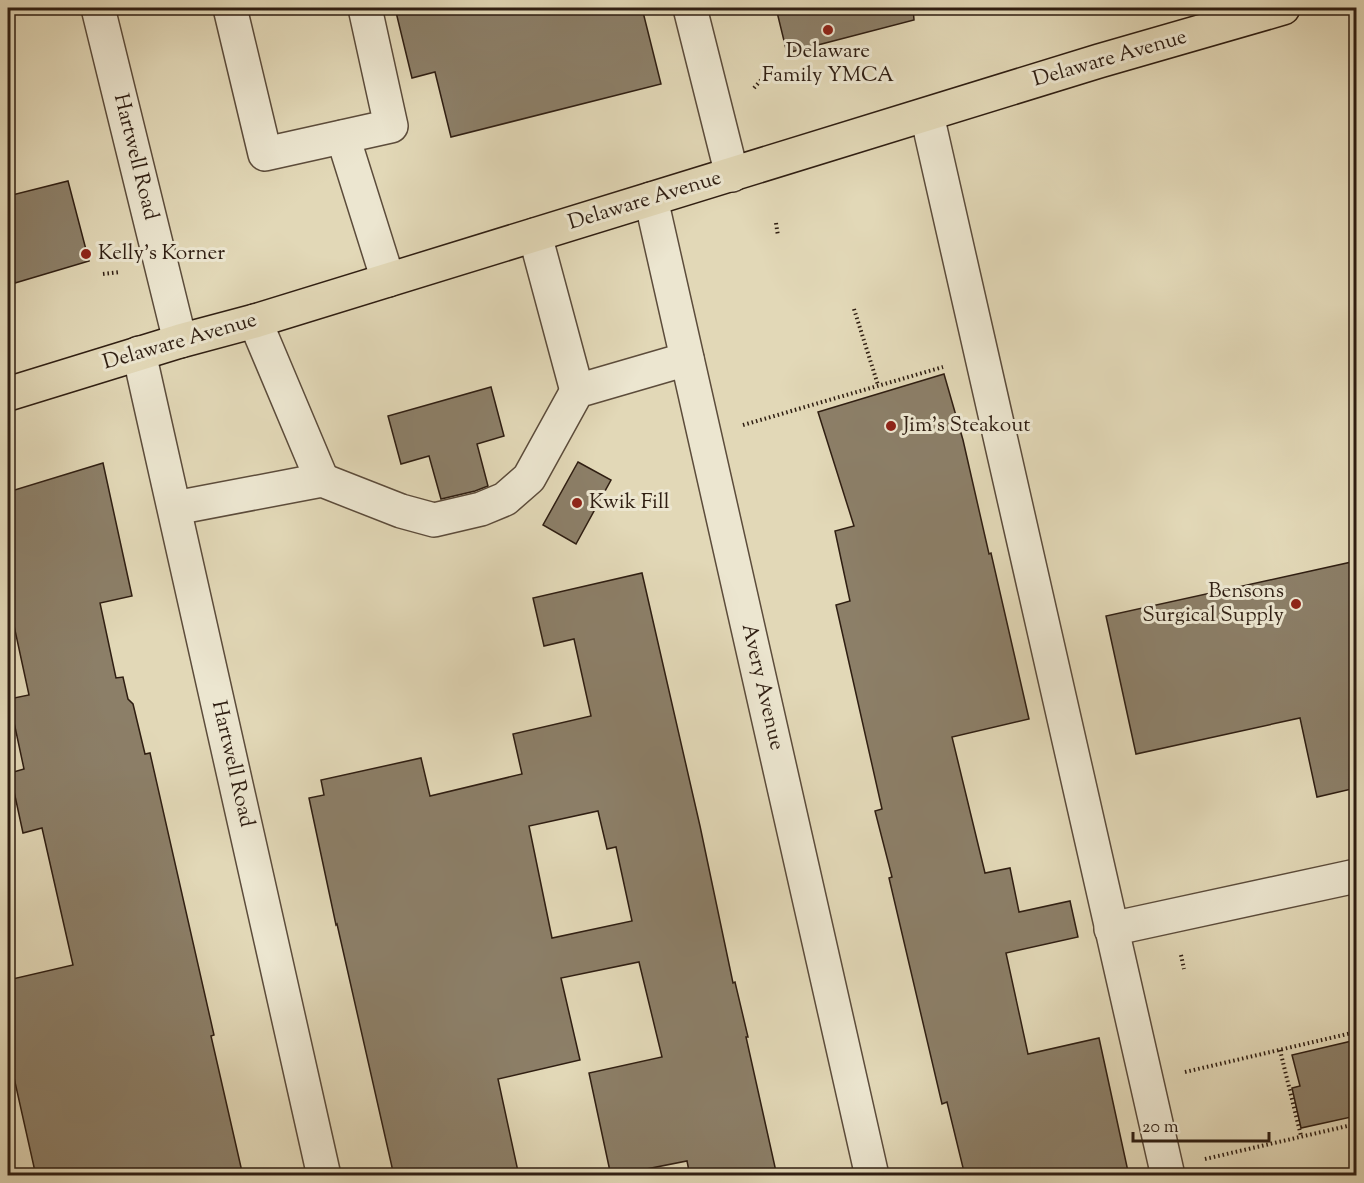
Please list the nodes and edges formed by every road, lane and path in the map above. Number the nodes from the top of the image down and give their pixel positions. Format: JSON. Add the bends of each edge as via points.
{"nodes":[{"id":1,"x":98,"y":8,"type":"edge"},
{"id":2,"x":230,"y":8,"type":"edge"},
{"id":3,"x":365,"y":8,"type":"edge"},
{"id":4,"x":690,"y":8,"type":"edge"},
{"id":5,"x":1283,"y":8,"type":"edge"},
{"id":6,"x":1244,"y":14,"type":"edge"},
{"id":7,"x":762,"y":79,"type":"dead end"},
{"id":8,"x":754,"y":88,"type":"dead end"},
{"id":9,"x":927,"y":115,"type":"junction"},
{"id":10,"x":343,"y":137,"type":"junction"},
{"id":11,"x":732,"y":175,"type":"junction"},
{"id":12,"x":651,"y":199,"type":"junction"},
{"id":13,"x":776,"y":223,"type":"dead end"},
{"id":14,"x":535,"y":235,"type":"junction"},
{"id":15,"x":778,"y":236,"type":"dead end"},
{"id":16,"x":120,"y":272,"type":"dead end"},
{"id":17,"x":103,"y":274,"type":"dead end"},
{"id":18,"x":388,"y":280,"type":"junction"},
{"id":19,"x":854,"y":309,"type":"dead end"},
{"id":20,"x":255,"y":321,"type":"junction"},
{"id":21,"x":180,"y":341,"type":"junction"},
{"id":22,"x":139,"y":353,"type":"junction"},
{"id":23,"x":687,"y":359,"type":"junction"},
{"id":24,"x":950,"y":364,"type":"dead end"},
{"id":25,"x":878,"y":385,"type":"junction"},
{"id":26,"x":577,"y":392,"type":"junction"},
{"id":27,"x":8,"y":394,"type":"edge"},
{"id":28,"x":741,"y":425,"type":"dead end"},
{"id":29,"x":322,"y":480,"type":"junction"},
{"id":30,"x":175,"y":508,"type":"junction"},
{"id":31,"x":1356,"y":876,"type":"edge"},
{"id":32,"x":1111,"y":929,"type":"junction"},
{"id":33,"x":1356,"y":1032,"type":"edge"},
{"id":34,"x":1280,"y":1050,"type":"junction"},
{"id":35,"x":1203,"y":1067,"type":"dead end"},
{"id":36,"x":1356,"y":1124,"type":"edge"},
{"id":37,"x":1301,"y":1136,"type":"junction"},
{"id":38,"x":1223,"y":1154,"type":"dead end"},
{"id":39,"x":324,"y":1176,"type":"edge"},
{"id":40,"x":872,"y":1176,"type":"edge"},
{"id":41,"x":1167,"y":1176,"type":"edge"}],
"edges":[{"from":1,"to":21,"type":"street","name":"Hartwell Road"},
{"from":2,"to":10,"type":"street","via":[[265,154]]},
{"from":3,"to":10,"type":"street","via":[[391,126]]},
{"from":4,"to":11,"type":"street"},
{"from":5,"to":6,"type":"main road","name":"Delaware Avenue"},
{"from":6,"to":9,"type":"main road","name":"Delaware Avenue"},
{"from":7,"to":8,"type":"path"},
{"from":9,"to":11,"type":"main road","name":"Delaware Avenue"},
{"from":9,"to":32,"type":"street"},
{"from":10,"to":18,"type":"street"},
{"from":11,"to":12,"type":"main road","name":"Delaware Avenue"},
{"from":12,"to":14,"type":"main road","name":"Delaware Avenue"},
{"from":12,"to":23,"type":"street","name":"Avery Avenue"},
{"from":13,"to":15,"type":"path"},
{"from":14,"to":18,"type":"main road","name":"Delaware Avenue"},
{"from":14,"to":26,"type":"street"},
{"from":16,"to":17,"type":"path"},
{"from":18,"to":20,"type":"main road","name":"Delaware Avenue"},
{"from":19,"to":25,"type":"path"},
{"from":20,"to":21,"type":"main road","name":"Delaware Avenue"},
{"from":20,"to":29,"type":"street"},
{"from":21,"to":22,"type":"main road","name":"Delaware Avenue"},
{"from":22,"to":27,"type":"main road","name":"Delaware Avenue"},
{"from":22,"to":30,"type":"street","name":"Hartwell Road"},
{"from":23,"to":26,"type":"street"},
{"from":23,"to":40,"type":"street","name":"Avery Avenue"},
{"from":24,"to":25,"type":"path"},
{"from":25,"to":28,"type":"path"},
{"from":26,"to":29,"type":"street","via":[[529,478],[505,499],[481,509],[434,519],[401,511]]},
{"from":29,"to":30,"type":"street"},
{"from":30,"to":39,"type":"street","name":"Hartwell Road"},
{"from":31,"to":32,"type":"street"},
{"from":32,"to":41,"type":"street"},
{"from":33,"to":34,"type":"path"},
{"from":34,"to":35,"type":"path"},
{"from":34,"to":37,"type":"path"},
{"from":36,"to":37,"type":"path"},
{"from":37,"to":38,"type":"path"}]}
